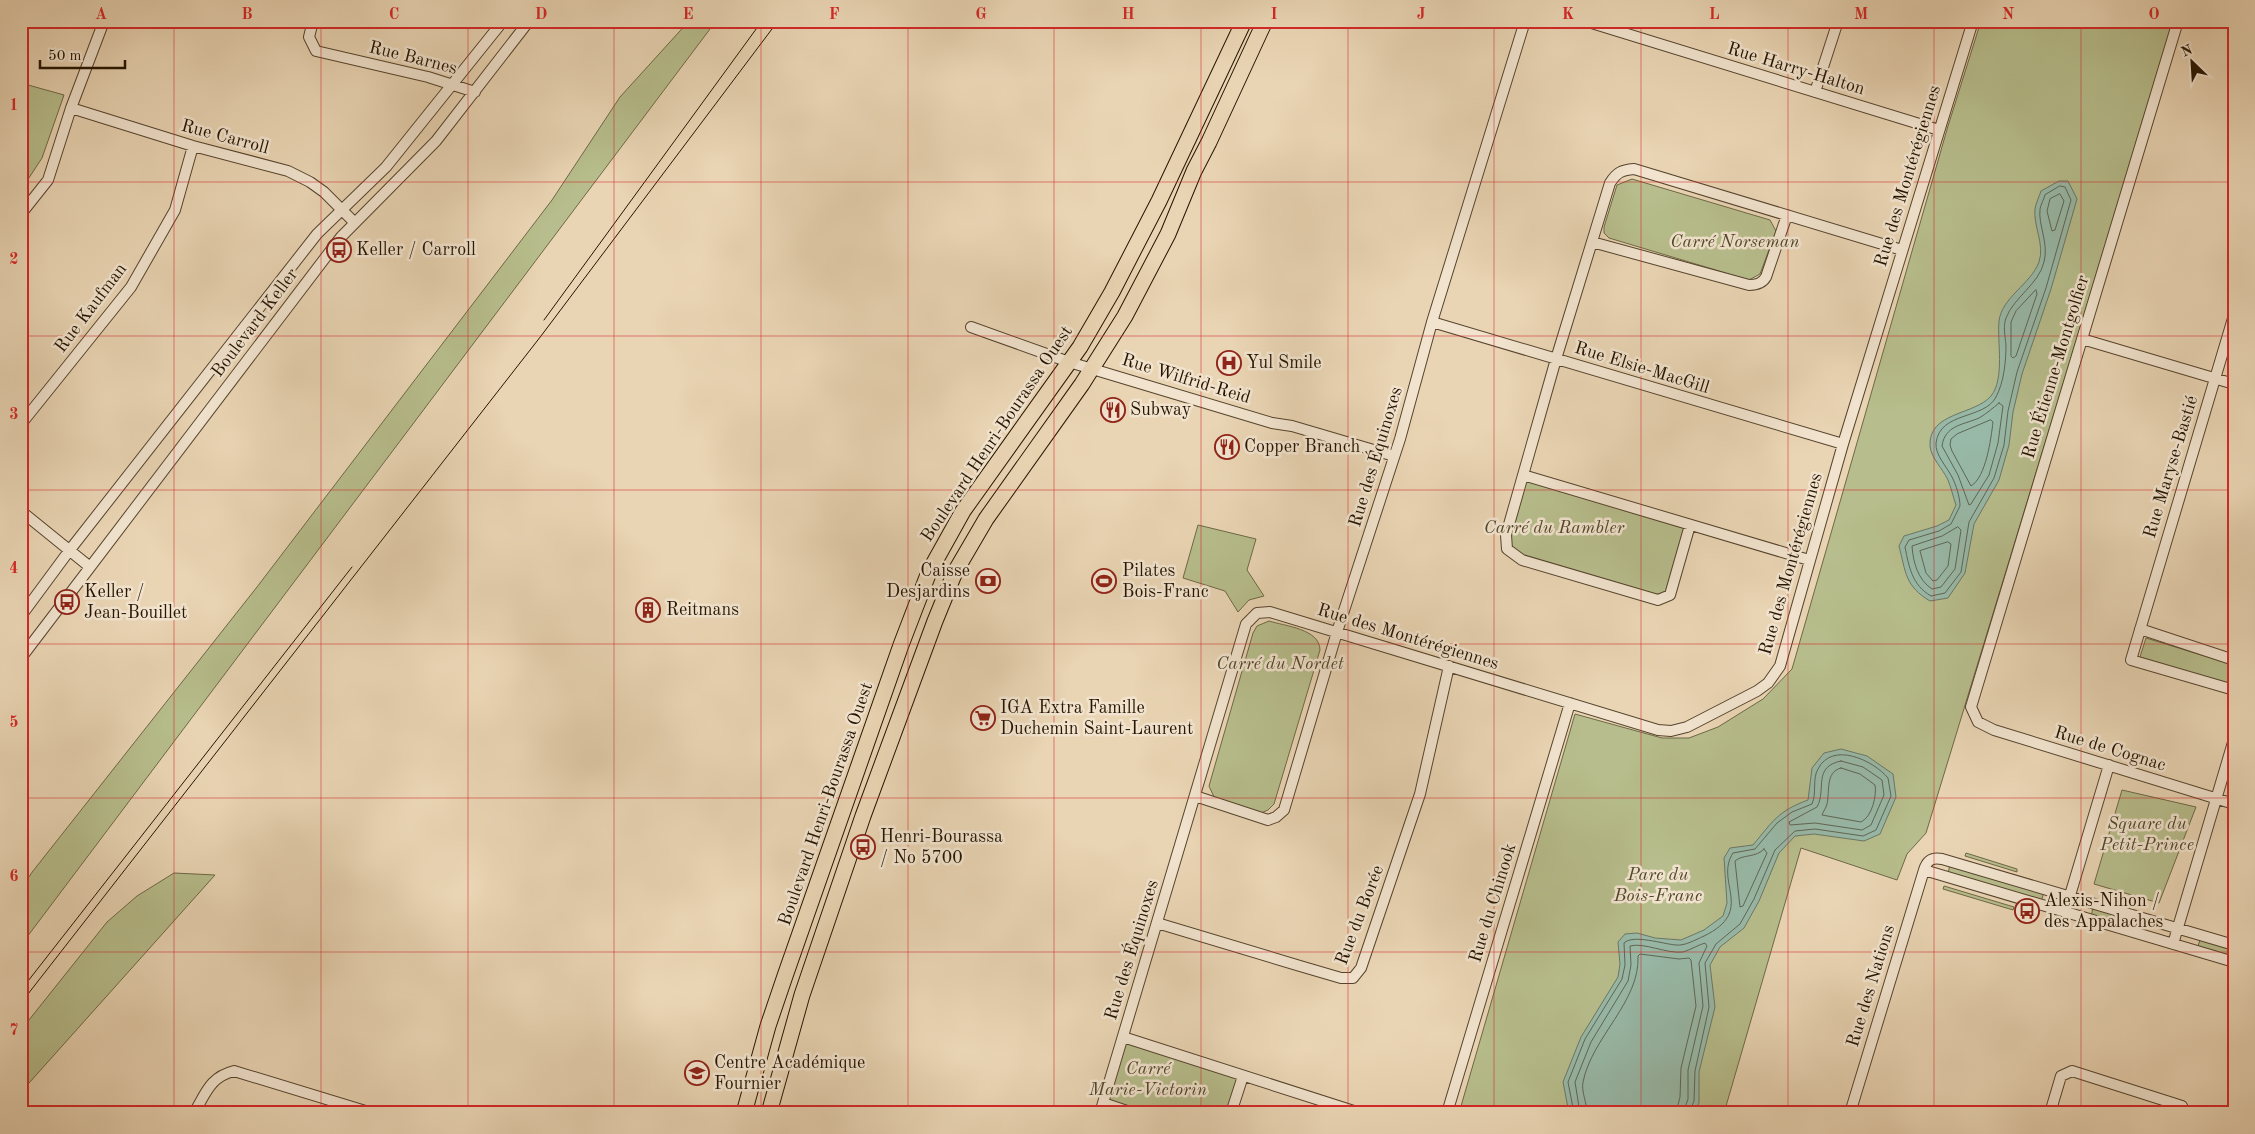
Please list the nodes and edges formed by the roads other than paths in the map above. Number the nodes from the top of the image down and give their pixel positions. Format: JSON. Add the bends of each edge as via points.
{"nodes":[{"id":1,"x":104,"y":21,"type":"edge"},
{"id":2,"x":313,"y":21,"type":"edge"},
{"id":3,"x":503,"y":21,"type":"edge"},
{"id":4,"x":529,"y":21,"type":"edge"},
{"id":5,"x":1244,"y":21,"type":"edge"},
{"id":6,"x":1265,"y":21,"type":"edge"},
{"id":7,"x":1525,"y":21,"type":"edge"},
{"id":8,"x":1585,"y":21,"type":"edge"},
{"id":9,"x":1838,"y":21,"type":"edge"},
{"id":10,"x":1973,"y":21,"type":"edge"},
{"id":11,"x":2178,"y":21,"type":"edge"},
{"id":12,"x":454,"y":84,"type":"junction"},
{"id":13,"x":475,"y":92,"type":"junction"},
{"id":14,"x":1815,"y":92,"type":"junction"},
{"id":15,"x":71,"y":108,"type":"junction"},
{"id":16,"x":1939,"y":130,"type":"junction"},
{"id":17,"x":192,"y":146,"type":"junction"},
{"id":18,"x":341,"y":209,"type":"junction"},
{"id":19,"x":21,"y":214,"type":"edge"},
{"id":20,"x":1786,"y":215,"type":"junction"},
{"id":21,"x":355,"y":223,"type":"junction"},
{"id":22,"x":1592,"y":242,"type":"junction"},
{"id":23,"x":1902,"y":250,"type":"junction"},
{"id":24,"x":2234,"y":315,"type":"edge"},
{"id":25,"x":1432,"y":322,"type":"junction"},
{"id":26,"x":971,"y":327,"type":"dead end"},
{"id":27,"x":2082,"y":339,"type":"junction"},
{"id":28,"x":1556,"y":359,"type":"junction"},
{"id":29,"x":1069,"y":362,"type":"junction"},
{"id":30,"x":1093,"y":368,"type":"junction"},
{"id":31,"x":2215,"y":378,"type":"junction"},
{"id":32,"x":2234,"y":384,"type":"edge"},
{"id":33,"x":21,"y":424,"type":"edge"},
{"id":34,"x":1843,"y":444,"type":"junction"},
{"id":35,"x":1394,"y":456,"type":"junction"},
{"id":36,"x":1523,"y":475,"type":"junction"},
{"id":37,"x":21,"y":511,"type":"edge"},
{"id":38,"x":1690,"y":525,"type":"junction"},
{"id":39,"x":69,"y":551,"type":"junction"},
{"id":40,"x":1809,"y":560,"type":"junction"},
{"id":41,"x":90,"y":567,"type":"junction"},
{"id":42,"x":1257,"y":613,"type":"joint"},
{"id":43,"x":21,"y":616,"type":"edge"},
{"id":44,"x":2140,"y":629,"type":"junction"},
{"id":45,"x":1337,"y":632,"type":"junction"},
{"id":46,"x":21,"y":658,"type":"edge"},
{"id":47,"x":2234,"y":660,"type":"edge"},
{"id":48,"x":1449,"y":666,"type":"junction"},
{"id":49,"x":2234,"y":690,"type":"edge"},
{"id":50,"x":1570,"y":703,"type":"junction"},
{"id":51,"x":1978,"y":722,"type":"joint"},
{"id":52,"x":2234,"y":739,"type":"edge"},
{"id":53,"x":2109,"y":765,"type":"junction"},
{"id":54,"x":1195,"y":796,"type":"junction"},
{"id":55,"x":2217,"y":799,"type":"junction"},
{"id":56,"x":2234,"y":804,"type":"edge"},
{"id":57,"x":1924,"y":870,"type":"junction"},
{"id":58,"x":2069,"y":897,"type":"junction"},
{"id":59,"x":2065,"y":912,"type":"junction"},
{"id":60,"x":1157,"y":923,"type":"junction"},
{"id":61,"x":2177,"y":928,"type":"junction"},
{"id":62,"x":2173,"y":944,"type":"junction"},
{"id":63,"x":2234,"y":945,"type":"edge"},
{"id":64,"x":2234,"y":962,"type":"edge"},
{"id":65,"x":1123,"y":1037,"type":"junction"},
{"id":66,"x":1244,"y":1076,"type":"junction"},
{"id":67,"x":1102,"y":1108,"type":"edge"},
{"id":68,"x":194,"y":1113,"type":"edge"},
{"id":69,"x":372,"y":1113,"type":"edge"},
{"id":70,"x":744,"y":1113,"type":"edge"},
{"id":71,"x":769,"y":1113,"type":"edge"},
{"id":72,"x":1133,"y":1113,"type":"edge"},
{"id":73,"x":1231,"y":1113,"type":"edge"},
{"id":74,"x":1360,"y":1113,"type":"edge"},
{"id":75,"x":1448,"y":1113,"type":"edge"},
{"id":76,"x":1850,"y":1113,"type":"edge"},
{"id":77,"x":2050,"y":1113,"type":"edge"},
{"id":78,"x":2185,"y":1113,"type":"edge"}],
"edges":[{"from":1,"to":15,"type":"street"},
{"from":2,"to":12,"type":"street","name":"Rue Barnes","via":[[309,37],[316,51]]},
{"from":3,"to":12,"type":"street","name":"Boulevard Keller"},
{"from":4,"to":13,"type":"street","name":"Boulevard Keller"},
{"from":5,"to":29,"type":"main road","name":"Boulevard Henri-Bourassa Ouest","via":[[1136,247]]},
{"from":6,"to":30,"type":"main road","via":[[1194,171],[1165,241]]},
{"from":7,"to":25,"type":"street","name":"Rue des Équinoxes"},
{"from":8,"to":14,"type":"street","name":"Rue Harry-Halton"},
{"from":9,"to":14,"type":"street"},
{"from":10,"to":16,"type":"street","name":"Rue des Montérégiennes"},
{"from":11,"to":27,"type":"street","name":"Rue Étienne-Montgolfier"},
{"from":12,"to":13,"type":"street","name":"Rue Barnes"},
{"from":12,"to":18,"type":"street","name":"Boulevard Keller","via":[[386,167]]},
{"from":13,"to":21,"type":"street","name":"Boulevard Keller","via":[[436,141]]},
{"from":14,"to":16,"type":"street","name":"Rue Harry-Halton"},
{"from":15,"to":17,"type":"street","name":"Rue Carroll"},
{"from":15,"to":19,"type":"street","via":[[48,180]]},
{"from":16,"to":23,"type":"street","name":"Rue des Montérégiennes"},
{"from":17,"to":18,"type":"street","name":"Rue Carroll","via":[[288,171],[310,182]]},
{"from":17,"to":33,"type":"street","name":"Rue Kaufman","via":[[175,210],[131,287]]},
{"from":18,"to":21,"type":"street","name":"Rue Carroll"},
{"from":18,"to":39,"type":"street","name":"Boulevard Keller","via":[[317,234]]},
{"from":20,"to":22,"type":"street","via":[[1766,277],[1757,285]]},
{"from":20,"to":22,"type":"street","via":[[1634,169],[1622,170],[1610,183]]},
{"from":20,"to":23,"type":"street"},
{"from":21,"to":41,"type":"street","name":"Boulevard Keller","via":[[341,237]]},
{"from":22,"to":28,"type":"street"},
{"from":23,"to":34,"type":"street","name":"Rue des Montérégiennes"},
{"from":24,"to":31,"type":"street","name":"Rue Maryse-Bastié"},
{"from":25,"to":28,"type":"street","name":"Rue Elsie-MacGill"},
{"from":25,"to":35,"type":"street","name":"Rue des Équinoxes"},
{"from":26,"to":29,"type":"street","name":"Rue Wilfrid-Reid"},
{"from":27,"to":31,"type":"street"},
{"from":27,"to":51,"type":"street","name":"Rue Étienne-Montgolfier","via":[[1971,707]]},
{"from":28,"to":34,"type":"street","name":"Rue Elsie-MacGill"},
{"from":28,"to":36,"type":"street"},
{"from":29,"to":30,"type":"street","name":"Rue Wilfrid-Reid"},
{"from":29,"to":70,"type":"main road","name":"Boulevard Henri-Bourassa Ouest","via":[[960,517],[921,592],[771,1018]]},
{"from":30,"to":35,"type":"street","name":"Rue Wilfrid-Reid","via":[[1272,423]]},
{"from":30,"to":71,"type":"main road","via":[[986,519],[943,600],[822,935]]},
{"from":31,"to":32,"type":"street"},
{"from":31,"to":44,"type":"street","name":"Rue Maryse-Bastié"},
{"from":34,"to":40,"type":"street","name":"Rue des Montérégiennes"},
{"from":35,"to":45,"type":"street","name":"Rue des Équinoxes"},
{"from":36,"to":38,"type":"street"},
{"from":36,"to":38,"type":"street","via":[[1506,535],[1506,549],[1522,560],[1658,600],[1670,595]]},
{"from":37,"to":39,"type":"street"},
{"from":38,"to":40,"type":"street"},
{"from":39,"to":41,"type":"street"},
{"from":39,"to":43,"type":"street","name":"Boulevard Keller"},
{"from":40,"to":50,"type":"street","name":"Rue des Montérégiennes","via":[[1780,666],[1768,683],[1757,691],[1687,727],[1671,730],[1658,730]]},
{"from":41,"to":46,"type":"street","name":"Boulevard Keller"},
{"from":42,"to":45,"type":"street","name":"Rue des Montérégiennes","via":[[1270,612]]},
{"from":42,"to":54,"type":"street","name":"Rue des Équinoxes","via":[[1246,624]]},
{"from":44,"to":47,"type":"street"},
{"from":44,"to":49,"type":"street","name":"Rue Maryse-Bastié","via":[[2131,660]]},
{"from":45,"to":48,"type":"street","name":"Rue des Montérégiennes"},
{"from":45,"to":54,"type":"street","name":"Rue des Équinoxes","via":[[1284,810],[1268,820]]},
{"from":48,"to":50,"type":"street","name":"Rue des Montérégiennes"},
{"from":48,"to":60,"type":"street","name":"Rue du Borée","via":[[1420,794],[1361,968],[1353,978],[1308,969]]},
{"from":50,"to":75,"type":"street","name":"Rue du Chinook"},
{"from":51,"to":53,"type":"street","name":"Rue de Cognac","via":[[1994,730]]},
{"from":52,"to":55,"type":"street"},
{"from":53,"to":55,"type":"street","name":"Rue de Cognac"},
{"from":53,"to":58,"type":"street"},
{"from":54,"to":60,"type":"street","name":"Rue des Équinoxes"},
{"from":55,"to":56,"type":"street","name":"Rue de Cognac"},
{"from":55,"to":61,"type":"street"},
{"from":57,"to":58,"type":"street","via":[[1930,860],[1936,858]]},
{"from":57,"to":59,"type":"street"},
{"from":57,"to":76,"type":"street","name":"Rue des Nations"},
{"from":58,"to":59,"type":"street"},
{"from":58,"to":61,"type":"street"},
{"from":59,"to":62,"type":"street"},
{"from":60,"to":65,"type":"street","name":"Rue des Équinoxes"},
{"from":61,"to":62,"type":"street"},
{"from":61,"to":63,"type":"street"},
{"from":62,"to":64,"type":"street"},
{"from":65,"to":66,"type":"street"},
{"from":65,"to":67,"type":"street","name":"Rue des Équinoxes"},
{"from":66,"to":73,"type":"street"},
{"from":66,"to":74,"type":"street"},
{"from":67,"to":72,"type":"street"},
{"from":68,"to":69,"type":"street","via":[[212,1082],[222,1074],[234,1071]]},
{"from":77,"to":78,"type":"street","via":[[2061,1076],[2072,1071],[2182,1106]]}]}
